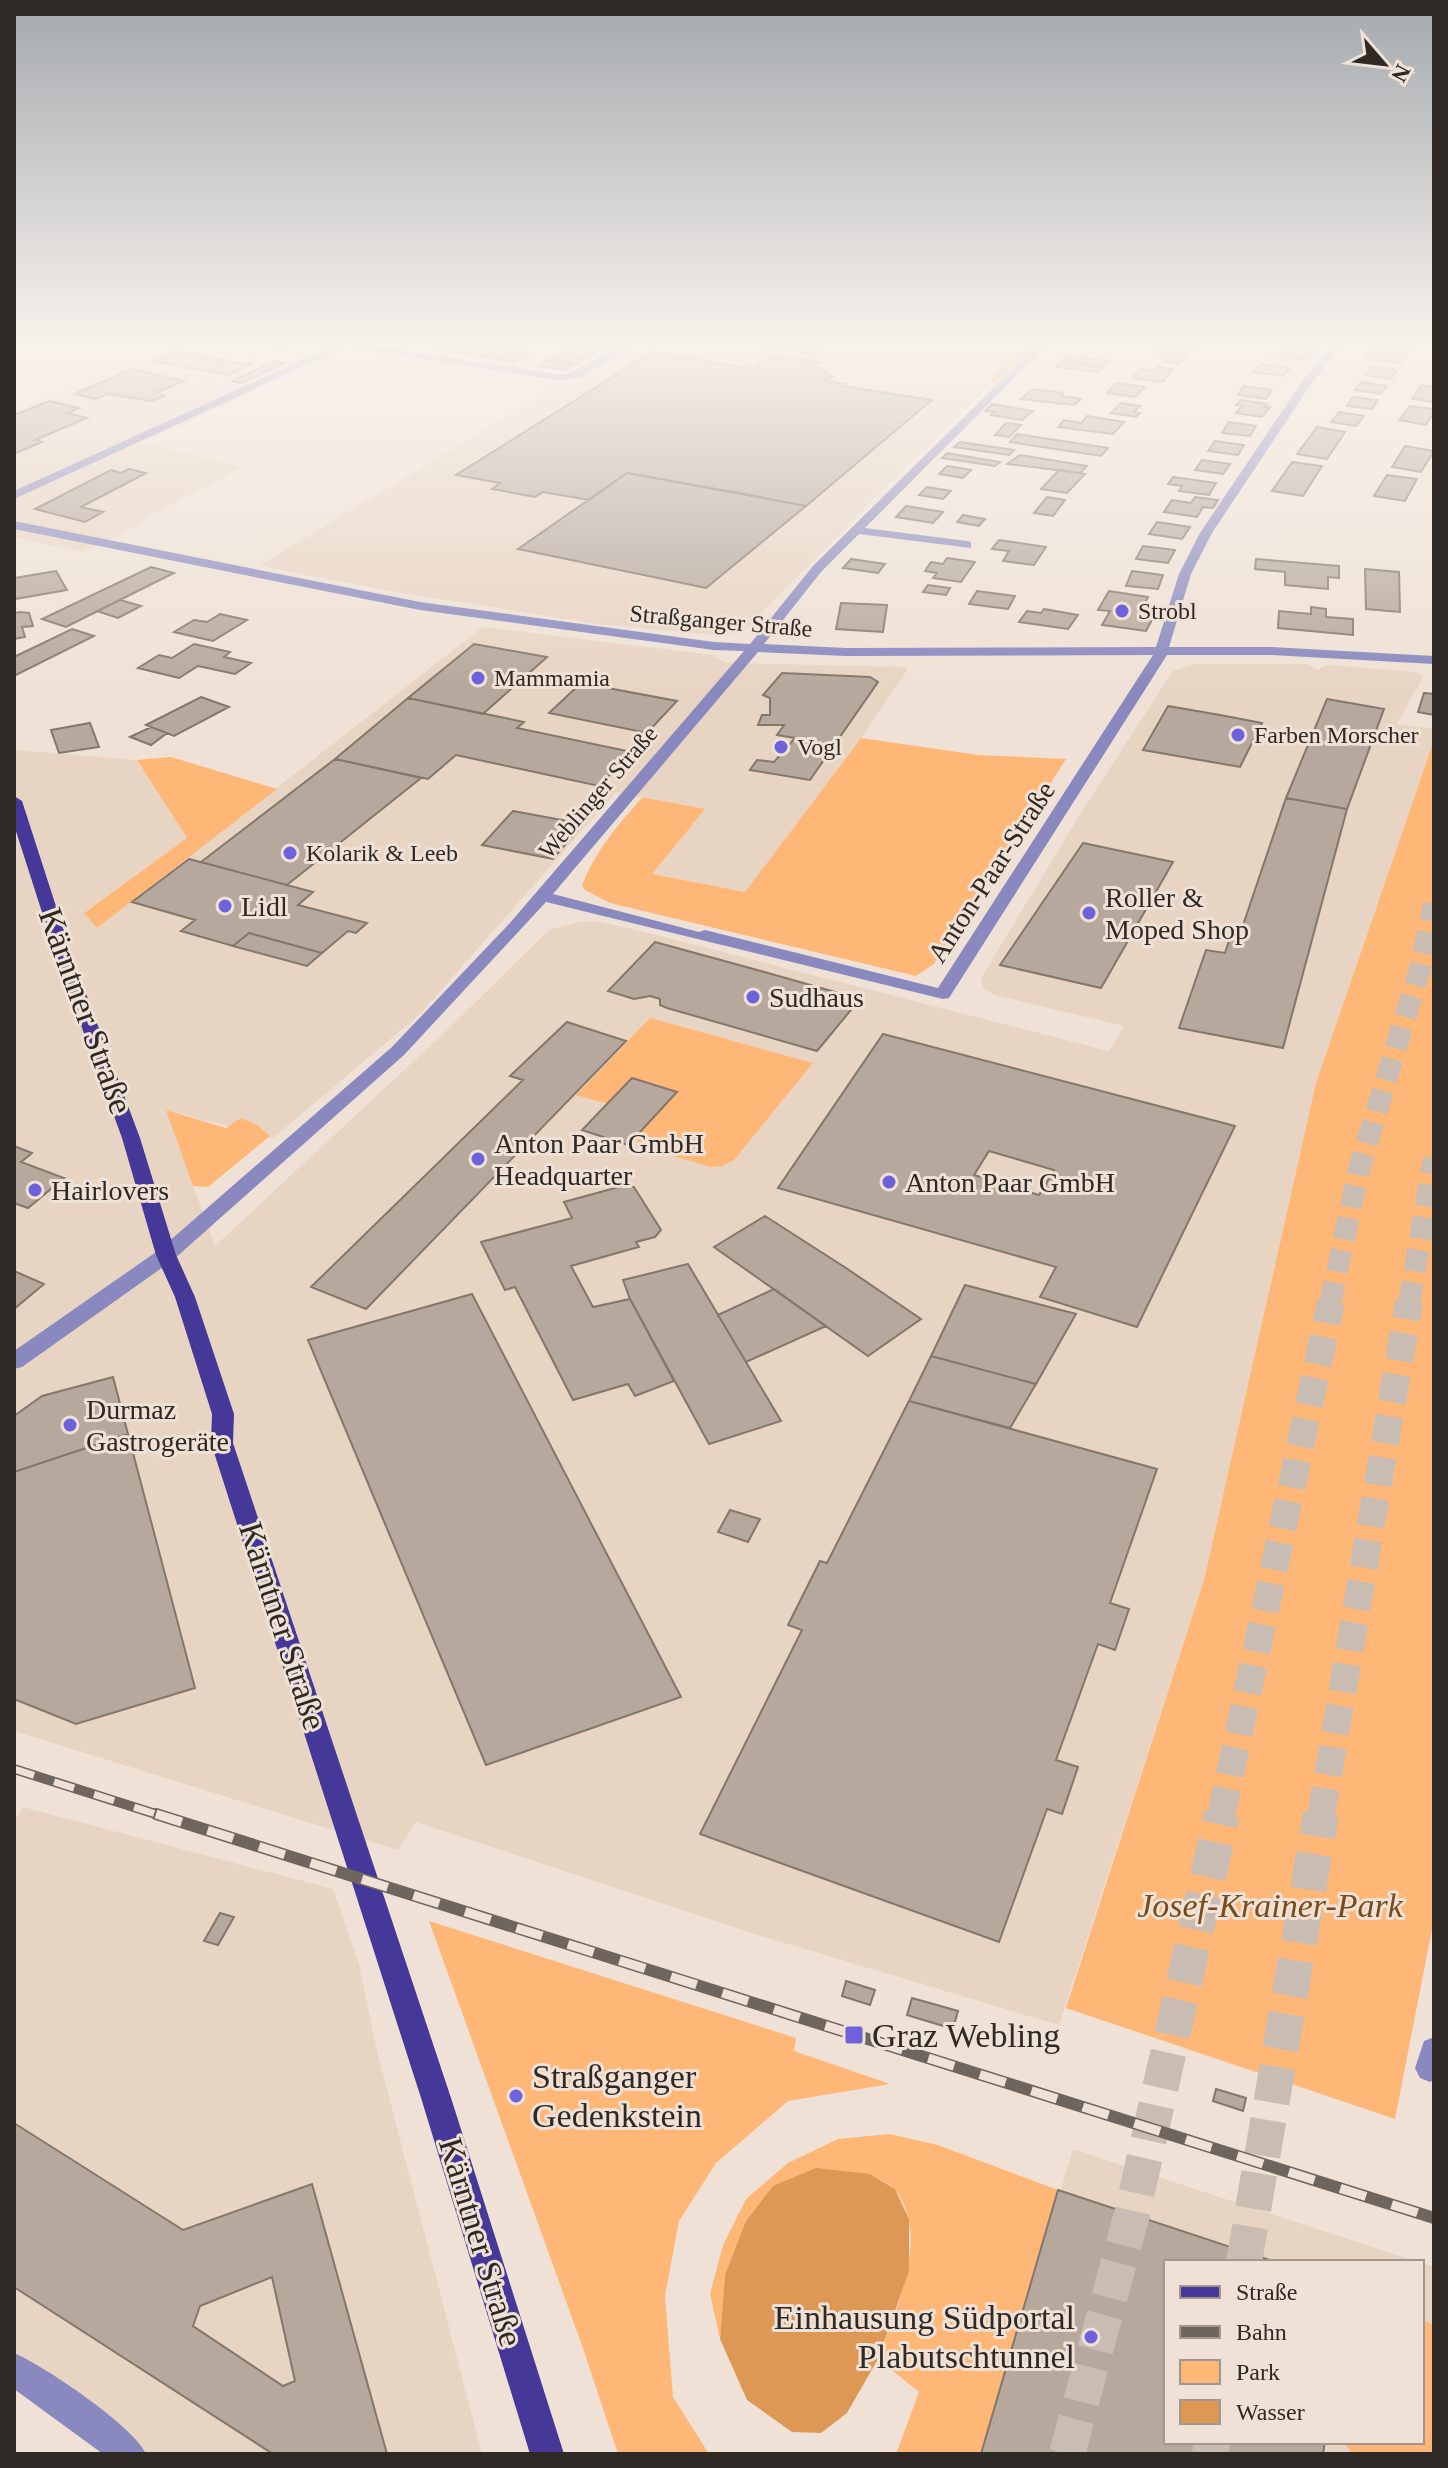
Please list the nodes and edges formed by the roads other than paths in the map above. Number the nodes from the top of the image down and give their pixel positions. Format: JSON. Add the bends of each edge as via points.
{"nodes":[{"id":1,"x":99,"y":456,"type":"edge"},
{"id":2,"x":931,"y":456,"type":"edge"},
{"id":3,"x":1257,"y":456,"type":"edge"},
{"id":4,"x":14,"y":495,"type":"edge"},
{"id":5,"x":14,"y":525,"type":"edge"},
{"id":6,"x":857,"y":530,"type":"junction"},
{"id":7,"x":967,"y":545,"type":"dead end"},
{"id":8,"x":752,"y":649,"type":"junction"},
{"id":9,"x":1161,"y":651,"type":"junction"},
{"id":10,"x":1434,"y":660,"type":"edge"},
{"id":11,"x":14,"y":801,"type":"edge"},
{"id":12,"x":542,"y":896,"type":"junction"},
{"id":13,"x":166,"y":1255,"type":"junction"},
{"id":14,"x":14,"y":1362,"type":"edge"},
{"id":15,"x":14,"y":2369,"type":"edge"},
{"id":16,"x":129,"y":2454,"type":"edge"},
{"id":17,"x":547,"y":2454,"type":"edge"}],
"edges":[{"from":1,"to":4,"type":"street"},
{"from":2,"to":6,"type":"street","name":"Weblinger Straße"},
{"from":3,"to":9,"type":"street","via":[[1185,574]]},
{"from":5,"to":8,"type":"street","name":"Straßganger Straße","via":[[420,606]]},
{"from":6,"to":7,"type":"street"},
{"from":6,"to":8,"type":"street","name":"Weblinger Straße","via":[[817,569]]},
{"from":8,"to":9,"type":"street","name":"Straßganger Straße"},
{"from":8,"to":12,"type":"street","name":"Weblinger Straße"},
{"from":9,"to":10,"type":"street","name":"Straßganger Straße"},
{"from":9,"to":12,"type":"street","name":"Anton-Paar-Straße","via":[[1142,689],[943,994]]},
{"from":11,"to":13,"type":"main road","name":"Kärntner Straße","via":[[142,1170]]},
{"from":12,"to":13,"type":"street","name":"Weblinger Straße","via":[[398,1051]]},
{"from":13,"to":14,"type":"street","name":"Weblinger Straße"},
{"from":13,"to":17,"type":"main road","name":"Kärntner Straße","via":[[223,1414],[222,1443]]},
{"from":15,"to":16,"type":"street"}]}
